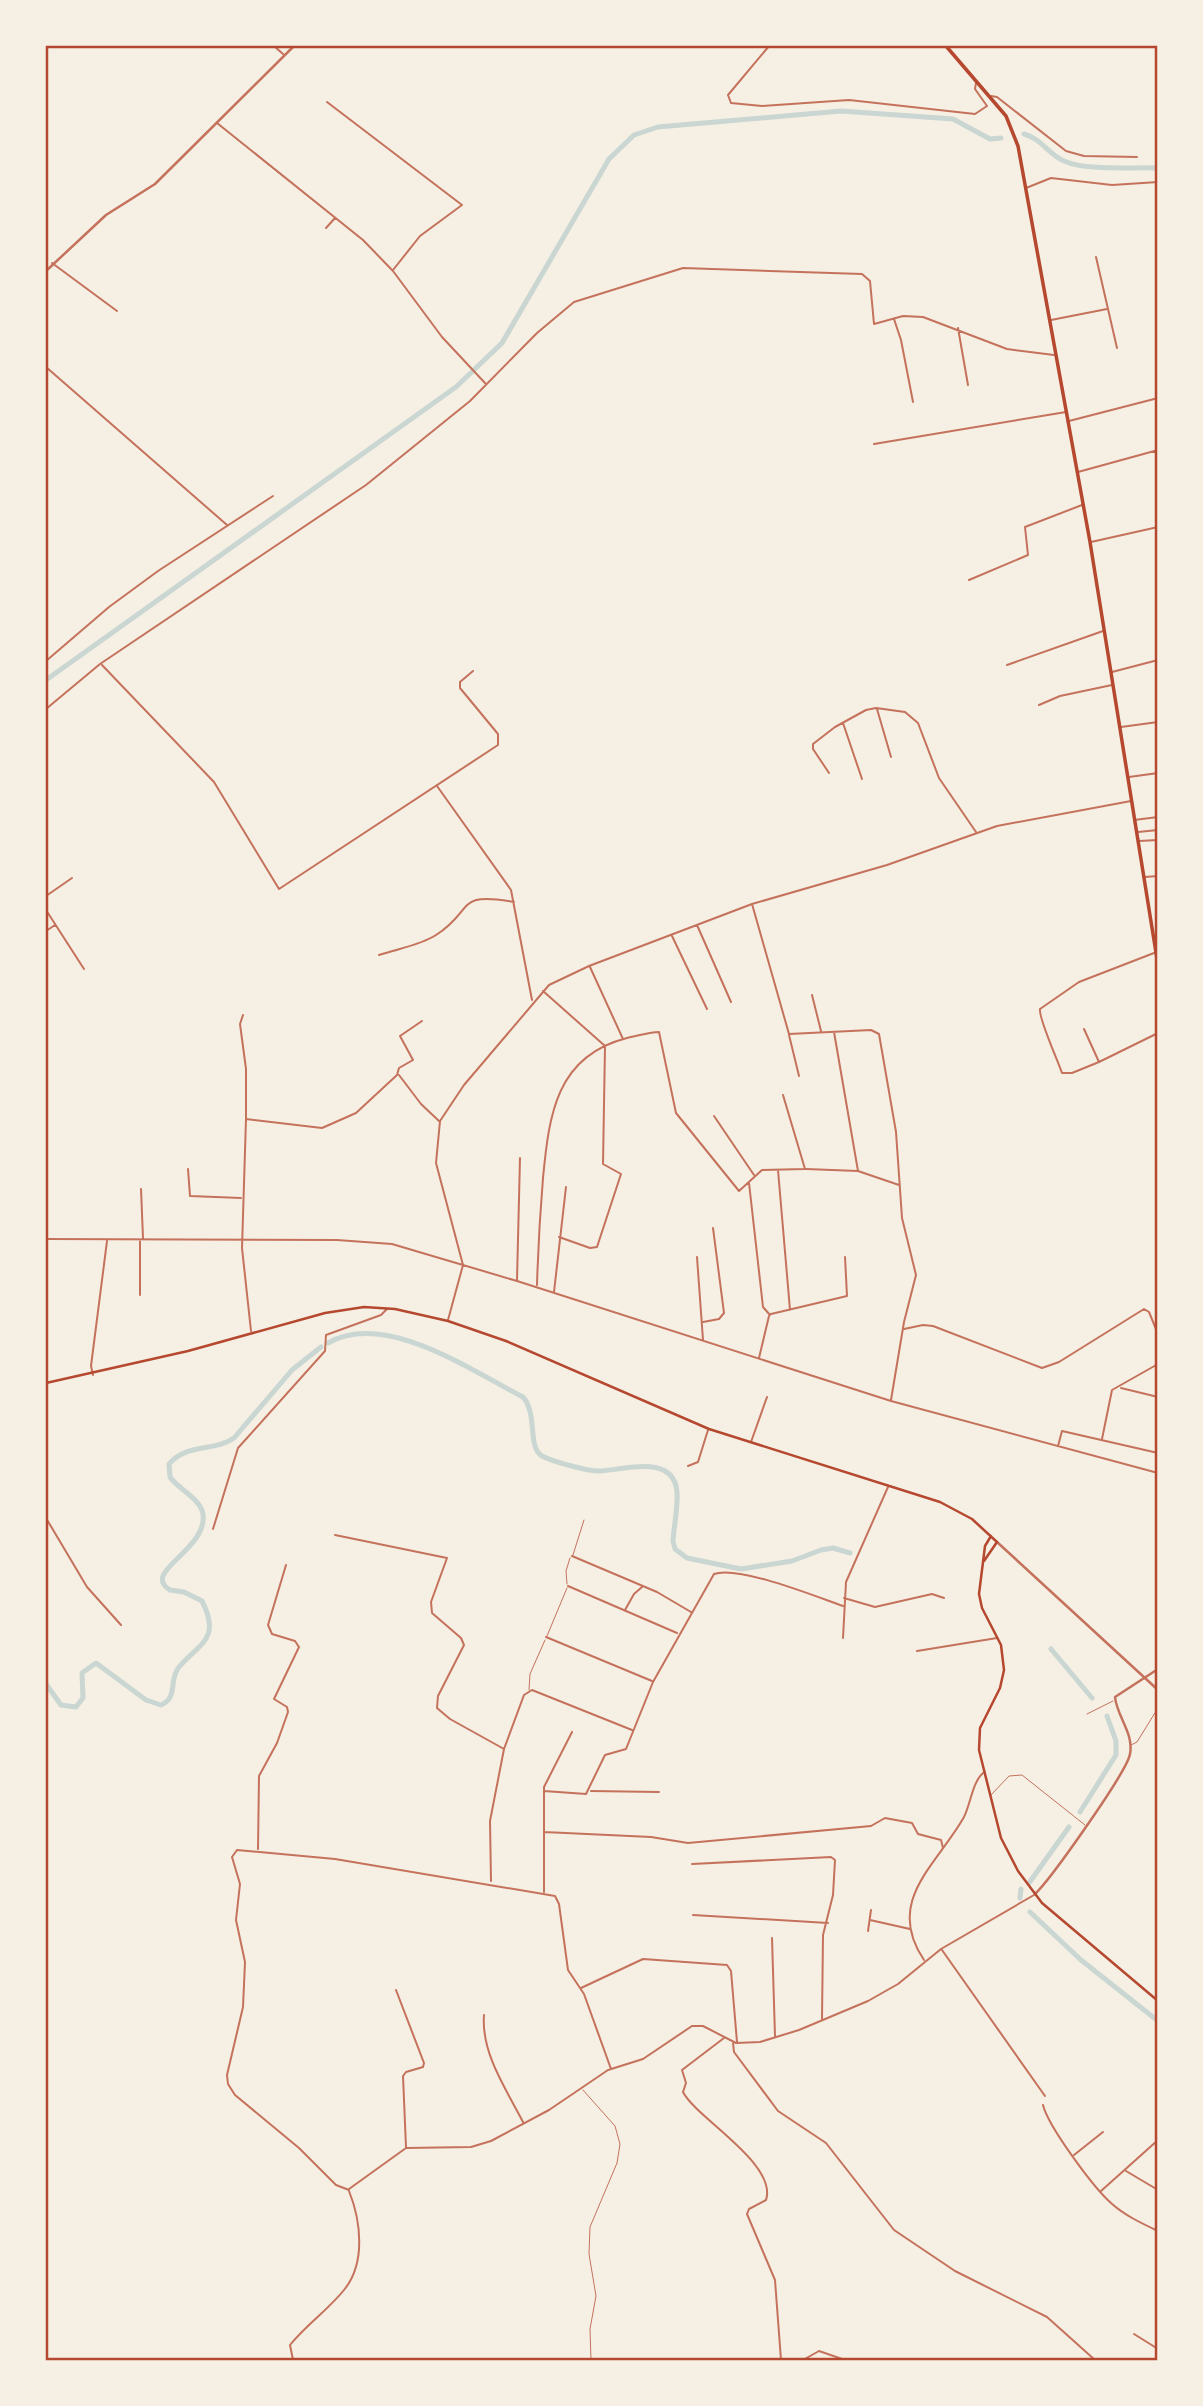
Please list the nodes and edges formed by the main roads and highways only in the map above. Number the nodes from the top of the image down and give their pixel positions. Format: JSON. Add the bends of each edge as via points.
{"nodes":[{"id":1,"x":946,"y":46,"type":"edge"},
{"id":2,"x":1157,"y":965,"type":"edge"},
{"id":3,"x":46,"y":1383,"type":"edge"},
{"id":4,"x":991,"y":1536,"type":"junction"},
{"id":5,"x":984,"y":1561,"type":"junction"},
{"id":6,"x":1157,"y":2001,"type":"edge"}],
"edges":[{"from":1,"to":2,"type":"main road","via":[[1013,129],[1090,542]]},
{"from":3,"to":4,"type":"main road","via":[[337,1310],[387,1308],[448,1321],[709,1429],[956,1508]]},
{"from":4,"to":5,"type":"main road"},
{"from":4,"to":5,"type":"main road","via":[[997,1542]]},
{"from":5,"to":6,"type":"main road","via":[[980,1601],[998,1637],[1004,1670],[980,1728],[978,1749],[1006,1850],[1035,1894]]}]}
